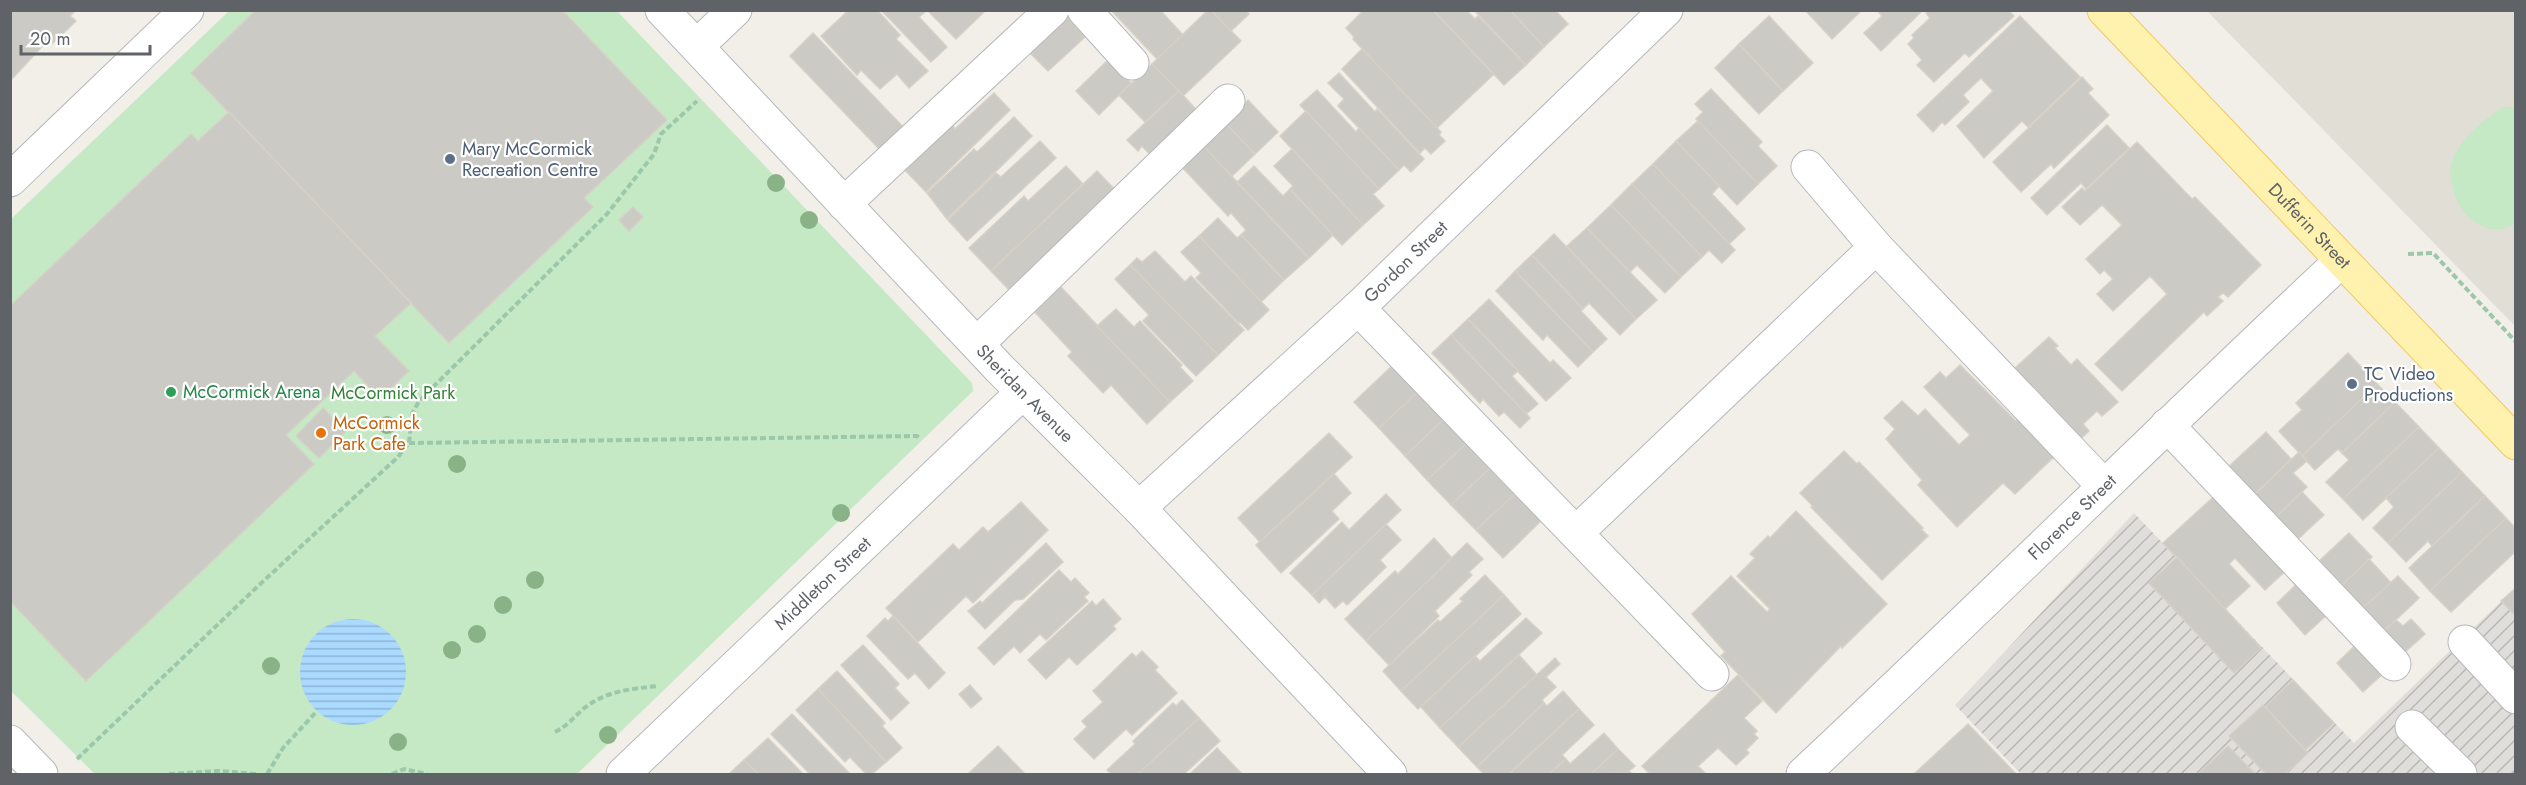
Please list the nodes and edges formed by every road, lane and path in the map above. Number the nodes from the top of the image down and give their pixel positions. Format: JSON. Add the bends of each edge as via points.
{"nodes":[{"id":1,"x":187,"y":10,"type":"edge"},
{"id":2,"x":662,"y":10,"type":"edge"},
{"id":3,"x":735,"y":10,"type":"edge"},
{"id":4,"x":1052,"y":10,"type":"edge"},
{"id":5,"x":1084,"y":10,"type":"edge"},
{"id":6,"x":1666,"y":10,"type":"edge"},
{"id":7,"x":2104,"y":10,"type":"edge"},
{"id":8,"x":697,"y":46,"type":"junction"},
{"id":9,"x":1132,"y":63,"type":"dead end"},
{"id":10,"x":722,"y":76,"type":"junction"},
{"id":11,"x":1228,"y":101,"type":"dead end"},
{"id":12,"x":1808,"y":168,"type":"dead end"},
{"id":13,"x":10,"y":180,"type":"edge"},
{"id":14,"x":844,"y":204,"type":"junction"},
{"id":15,"x":1876,"y":248,"type":"junction"},
{"id":16,"x":2408,"y":254,"type":"dead end"},
{"id":17,"x":2341,"y":261,"type":"junction"},
{"id":18,"x":1358,"y":308,"type":"junction"},
{"id":19,"x":2516,"y":342,"type":"edge"},
{"id":20,"x":977,"y":344,"type":"junction"},
{"id":21,"x":1023,"y":392,"type":"junction"},
{"id":22,"x":2167,"y":425,"type":"junction"},
{"id":23,"x":923,"y":441,"type":"dead end"},
{"id":24,"x":409,"y":443,"type":"junction"},
{"id":25,"x":2516,"y":443,"type":"edge"},
{"id":26,"x":2104,"y":486,"type":"junction"},
{"id":27,"x":1139,"y":508,"type":"junction"},
{"id":28,"x":1577,"y":532,"type":"junction"},
{"id":29,"x":2465,"y":642,"type":"dead end"},
{"id":30,"x":2394,"y":664,"type":"dead end"},
{"id":31,"x":1712,"y":674,"type":"dead end"},
{"id":32,"x":664,"y":685,"type":"dead end"},
{"id":33,"x":2516,"y":697,"type":"edge"},
{"id":34,"x":317,"y":711,"type":"dead end"},
{"id":35,"x":2412,"y":727,"type":"dead end"},
{"id":36,"x":555,"y":732,"type":"dead end"},
{"id":37,"x":10,"y":742,"type":"edge"},
{"id":38,"x":73,"y":764,"type":"dead end"},
{"id":39,"x":41,"y":774,"type":"edge"},
{"id":40,"x":169,"y":774,"type":"edge"},
{"id":41,"x":256,"y":774,"type":"edge"},
{"id":42,"x":267,"y":774,"type":"edge"},
{"id":43,"x":392,"y":774,"type":"edge"},
{"id":44,"x":428,"y":774,"type":"edge"},
{"id":45,"x":623,"y":774,"type":"edge"},
{"id":46,"x":1390,"y":774,"type":"edge"},
{"id":47,"x":1803,"y":774,"type":"edge"},
{"id":48,"x":2460,"y":774,"type":"edge"}],
"edges":[{"from":1,"to":13,"type":"street"},
{"from":2,"to":8,"type":"street","name":"Sheridan Avenue"},
{"from":3,"to":8,"type":"street"},
{"from":4,"to":14,"type":"street"},
{"from":5,"to":9,"type":"street"},
{"from":6,"to":18,"type":"street","name":"Gordon Street"},
{"from":7,"to":17,"type":"main road","name":"Dufferin Street"},
{"from":8,"to":10,"type":"street","name":"Sheridan Avenue"},
{"from":10,"to":14,"type":"street","name":"Sheridan Avenue"},
{"from":10,"to":24,"type":"path","via":[[661,134],[654,154],[607,214],[419,401],[412,414]]},
{"from":11,"to":20,"type":"street"},
{"from":12,"to":15,"type":"street"},
{"from":14,"to":20,"type":"street","name":"Sheridan Avenue"},
{"from":15,"to":26,"type":"street"},
{"from":15,"to":28,"type":"street"},
{"from":16,"to":19,"type":"path","via":[[2433,254]]},
{"from":17,"to":22,"type":"street","name":"Florence Street"},
{"from":17,"to":25,"type":"main road","name":"Dufferin Street"},
{"from":18,"to":27,"type":"street","name":"Gordon Street"},
{"from":18,"to":28,"type":"street"},
{"from":20,"to":21,"type":"street","name":"Sheridan Avenue"},
{"from":21,"to":27,"type":"street","name":"Sheridan Avenue"},
{"from":21,"to":45,"type":"street","name":"Middleton Street"},
{"from":22,"to":26,"type":"street","name":"Florence Street"},
{"from":22,"to":30,"type":"street"},
{"from":23,"to":24,"type":"path","via":[[917,436]]},
{"from":24,"to":38,"type":"path"},
{"from":26,"to":47,"type":"street","name":"Florence Street"},
{"from":27,"to":46,"type":"street","name":"Sheridan Avenue"},
{"from":28,"to":31,"type":"street"},
{"from":29,"to":33,"type":"street"},
{"from":32,"to":36,"type":"path","via":[[622,690],[602,697]]},
{"from":34,"to":42,"type":"path","via":[[283,747]]},
{"from":35,"to":48,"type":"street"},
{"from":37,"to":39,"type":"street"},
{"from":40,"to":41,"type":"path"},
{"from":43,"to":44,"type":"path","via":[[404,769]]}]}
